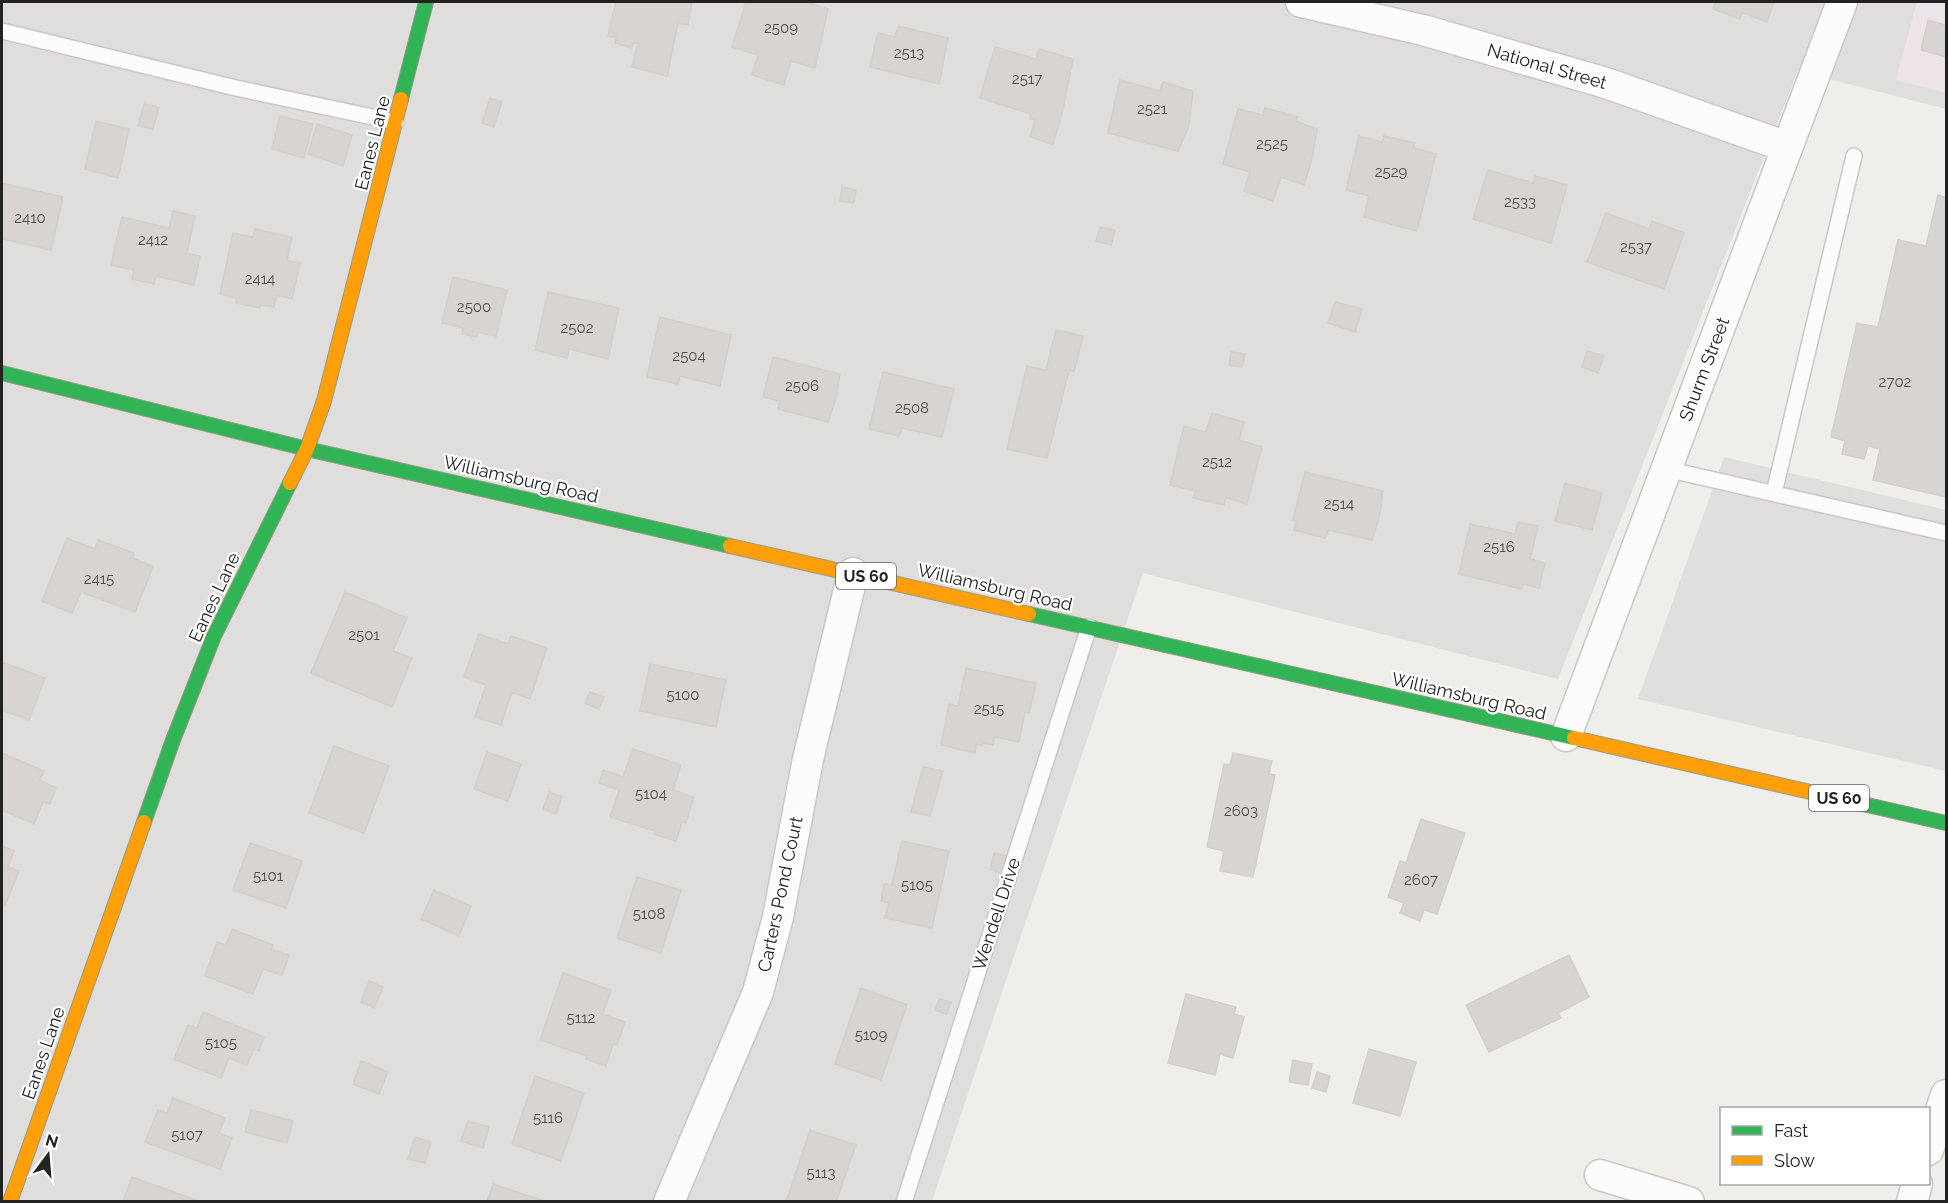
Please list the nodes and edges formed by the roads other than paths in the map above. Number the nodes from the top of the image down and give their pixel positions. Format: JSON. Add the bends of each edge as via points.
{"nodes":[{"id":1,"x":426,"y":2,"type":"edge"},
{"id":2,"x":1301,"y":2,"type":"edge"},
{"id":3,"x":1842,"y":2,"type":"edge"},
{"id":4,"x":2,"y":31,"type":"edge"},
{"id":5,"x":396,"y":122,"type":"junction"},
{"id":6,"x":1787,"y":147,"type":"junction"},
{"id":7,"x":1854,"y":156,"type":"dead end"},
{"id":8,"x":2,"y":373,"type":"edge"},
{"id":9,"x":306,"y":449,"type":"junction"},
{"id":10,"x":1666,"y":469,"type":"junction"},
{"id":11,"x":1774,"y":493,"type":"junction"},
{"id":12,"x":1947,"y":533,"type":"edge"},
{"id":13,"x":853,"y":573,"type":"junction"},
{"id":14,"x":1089,"y":627,"type":"junction"},
{"id":15,"x":1566,"y":736,"type":"junction"},
{"id":16,"x":1947,"y":823,"type":"edge"},
{"id":17,"x":1947,"y":1095,"type":"edge"},
{"id":18,"x":1930,"y":1147,"type":"edge"},
{"id":19,"x":1600,"y":1175,"type":"dead end"},
{"id":20,"x":1917,"y":1185,"type":"edge"},
{"id":21,"x":10,"y":1202,"type":"edge"},
{"id":22,"x":669,"y":1202,"type":"edge"},
{"id":23,"x":904,"y":1202,"type":"edge"},
{"id":24,"x":1689,"y":1202,"type":"edge"},
{"id":25,"x":1912,"y":1202,"type":"edge"}],
"edges":[{"from":1,"to":5,"type":"main road","name":"Eanes Lane"},
{"from":2,"to":6,"type":"street","name":"National Street","via":[[1423,30],[1606,83]]},
{"from":3,"to":6,"type":"street","name":"Shurm Street"},
{"from":4,"to":5,"type":"lane"},
{"from":5,"to":9,"type":"main road","name":"Eanes Lane","via":[[324,401]]},
{"from":6,"to":10,"type":"street","name":"Shurm Street"},
{"from":7,"to":11,"type":"lane"},
{"from":8,"to":9,"type":"main road","name":"Williamsburg Road","number":"US 60"},
{"from":9,"to":13,"type":"main road","name":"Williamsburg Road","number":"US 60"},
{"from":9,"to":21,"type":"main road","name":"Eanes Lane","via":[[251,557],[173,740]]},
{"from":10,"to":11,"type":"lane"},
{"from":10,"to":15,"type":"street","name":"Shurm Street"},
{"from":11,"to":12,"type":"lane"},
{"from":13,"to":14,"type":"main road","name":"Williamsburg Road","number":"US 60"},
{"from":13,"to":22,"type":"street","name":"Carters Pond Court","via":[[758,992]]},
{"from":14,"to":15,"type":"main road","name":"Williamsburg Road","number":"US 60"},
{"from":14,"to":23,"type":"lane","name":"Wendell Drive"},
{"from":15,"to":16,"type":"main road","name":"Williamsburg Road","number":"US 60"},
{"from":17,"to":18,"type":"street"},
{"from":19,"to":24,"type":"street"},
{"from":20,"to":25,"type":"street"}]}
